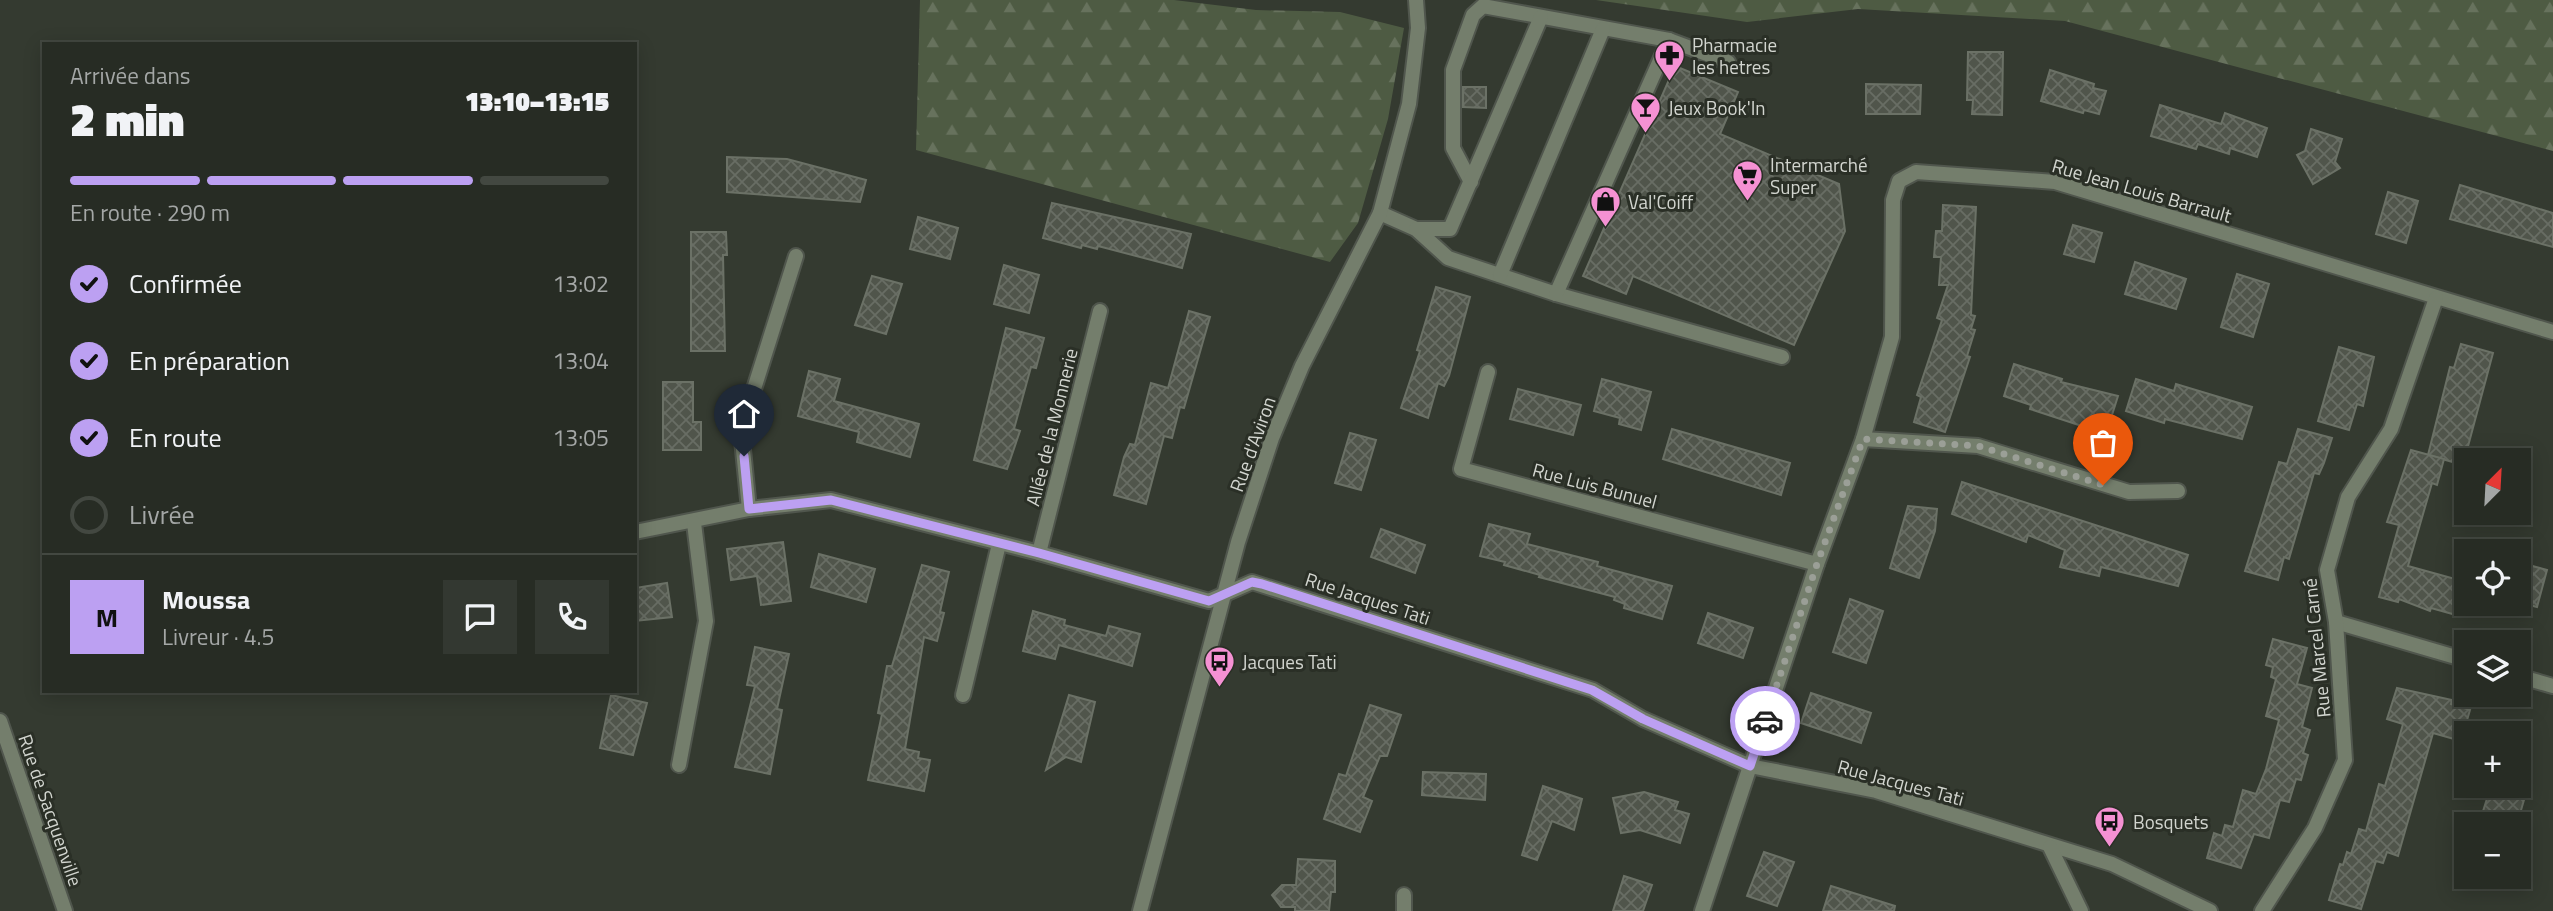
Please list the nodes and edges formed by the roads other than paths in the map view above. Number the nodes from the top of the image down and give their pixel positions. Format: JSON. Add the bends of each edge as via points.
{"nodes":[{"id":1,"x":1416,"y":0,"type":"edge"},
{"id":2,"x":1541,"y":17,"type":"junction"},
{"id":3,"x":1603,"y":29,"type":"junction"},
{"id":4,"x":1669,"y":40,"type":"junction"},
{"id":5,"x":1728,"y":62,"type":"dead end"},
{"id":6,"x":1471,"y":182,"type":"junction"},
{"id":7,"x":1380,"y":213,"type":"junction"},
{"id":8,"x":1416,"y":229,"type":"junction"},
{"id":9,"x":796,"y":256,"type":"dead end"},
{"id":10,"x":1500,"y":275,"type":"junction"},
{"id":11,"x":1556,"y":294,"type":"junction"},
{"id":12,"x":2436,"y":298,"type":"junction"},
{"id":13,"x":1100,"y":311,"type":"dead end"},
{"id":14,"x":2553,"y":332,"type":"edge"},
{"id":15,"x":1782,"y":357,"type":"dead end"},
{"id":16,"x":1488,"y":372,"type":"dead end"},
{"id":17,"x":1863,"y":439,"type":"junction"},
{"id":18,"x":2178,"y":491,"type":"dead end"},
{"id":19,"x":749,"y":509,"type":"junction"},
{"id":20,"x":694,"y":523,"type":"junction"},
{"id":21,"x":637,"y":533,"type":"edge"},
{"id":22,"x":999,"y":544,"type":"junction"},
{"id":23,"x":1039,"y":553,"type":"junction"},
{"id":24,"x":1817,"y":564,"type":"junction"},
{"id":25,"x":1225,"y":595,"type":"junction"},
{"id":26,"x":2336,"y":622,"type":"junction"},
{"id":27,"x":2454,"y":656,"type":"edge"},
{"id":28,"x":2531,"y":680,"type":"edge"},
{"id":29,"x":2553,"y":686,"type":"edge"},
{"id":30,"x":963,"y":695,"type":"dead end"},
{"id":31,"x":0,"y":721,"type":"edge"},
{"id":32,"x":679,"y":765,"type":"dead end"},
{"id":33,"x":1750,"y":766,"type":"junction"},
{"id":34,"x":2050,"y":847,"type":"junction"},
{"id":35,"x":1404,"y":895,"type":"dead end"},
{"id":36,"x":65,"y":911,"type":"edge"},
{"id":37,"x":1140,"y":911,"type":"edge"},
{"id":38,"x":1404,"y":911,"type":"edge"},
{"id":39,"x":1702,"y":911,"type":"edge"},
{"id":40,"x":2081,"y":911,"type":"edge"},
{"id":41,"x":2210,"y":911,"type":"edge"},
{"id":42,"x":2262,"y":911,"type":"edge"}],
"edges":[{"from":1,"to":7,"type":"street","name":"Rue d'Aviron","via":[[1418,28],[1409,104]]},
{"from":2,"to":3,"type":"street"},
{"from":2,"to":6,"type":"street"},
{"from":2,"to":6,"type":"street","via":[[1483,6],[1473,15],[1453,70],[1453,148]]},
{"from":3,"to":4,"type":"street"},
{"from":3,"to":10,"type":"street"},
{"from":4,"to":5,"type":"street"},
{"from":4,"to":11,"type":"street"},
{"from":6,"to":8,"type":"street","via":[[1450,229]]},
{"from":7,"to":8,"type":"street"},
{"from":7,"to":25,"type":"street","name":"Rue d'Aviron","via":[[1302,366],[1272,438]]},
{"from":8,"to":10,"type":"street","via":[[1448,258]]},
{"from":9,"to":19,"type":"street","via":[[741,430]]},
{"from":10,"to":11,"type":"street"},
{"from":11,"to":15,"type":"street"},
{"from":12,"to":14,"type":"street","name":"Rue Jean Louis Barrault"},
{"from":12,"to":17,"type":"street","name":"Rue Jean Louis Barrault","via":[[2054,182],[1916,172],[1899,181],[1893,200],[1892,337]]},
{"from":12,"to":26,"type":"street","name":"Rue Marcel Carné","via":[[2391,429],[2348,496],[2327,570]]},
{"from":13,"to":23,"type":"street","name":"Allée de la Monnerie"},
{"from":16,"to":24,"type":"street","name":"Rue Luis Bunuel","via":[[1461,469]]},
{"from":17,"to":18,"type":"street","via":[[1978,446],[2129,492]]},
{"from":17,"to":24,"type":"street","name":"Rue Jean Louis Barrault"},
{"from":19,"to":20,"type":"street","name":"Rue Jacques Tati"},
{"from":19,"to":22,"type":"street","name":"Rue Jacques Tati","via":[[831,500]]},
{"from":20,"to":21,"type":"street","name":"Rue Jacques Tati"},
{"from":20,"to":32,"type":"street","via":[[706,621]]},
{"from":22,"to":23,"type":"street","name":"Rue Jacques Tati"},
{"from":22,"to":30,"type":"street"},
{"from":23,"to":25,"type":"street","name":"Rue Jacques Tati","via":[[1209,601]]},
{"from":24,"to":33,"type":"street","name":"Rue Jean Louis Barrault"},
{"from":25,"to":33,"type":"street","name":"Rue Jacques Tati","via":[[1252,582],[1262,584],[1592,690],[1643,719]]},
{"from":25,"to":37,"type":"street","name":"Rue d'Aviron"},
{"from":26,"to":27,"type":"street"},
{"from":26,"to":42,"type":"street","name":"Rue Marcel Carné","via":[[2345,760],[2315,828]]},
{"from":28,"to":29,"type":"street"},
{"from":31,"to":36,"type":"street","name":"Rue de Sacquenville"},
{"from":33,"to":34,"type":"street","name":"Rue Jacques Tati","via":[[1876,791]]},
{"from":33,"to":39,"type":"street","name":"Rue Jean Louis Barrault"},
{"from":34,"to":40,"type":"street"},
{"from":34,"to":41,"type":"street","name":"Rue Jacques Tati","via":[[2112,864]]},
{"from":35,"to":38,"type":"street"}]}
